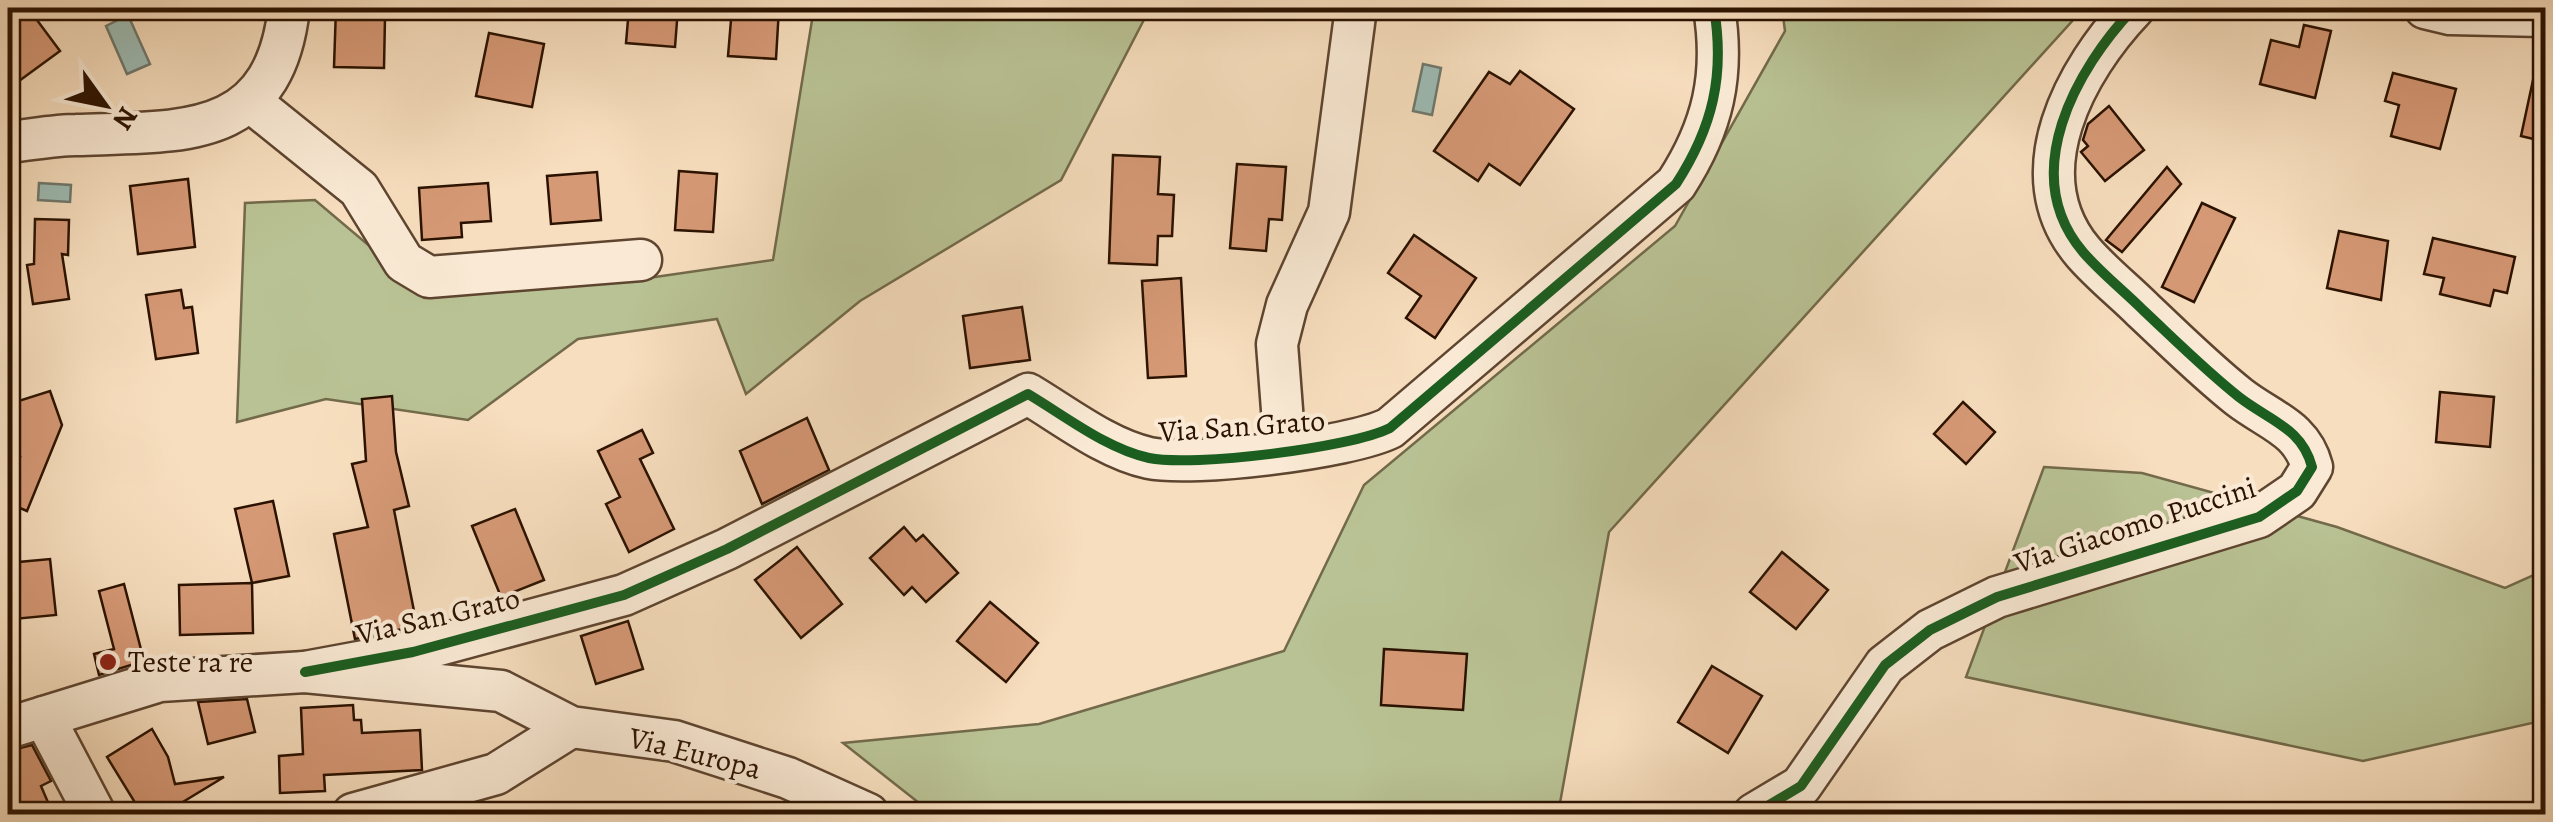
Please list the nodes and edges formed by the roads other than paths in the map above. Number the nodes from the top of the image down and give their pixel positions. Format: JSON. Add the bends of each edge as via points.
{"nodes":[{"id":1,"x":1356,"y":8,"type":"edge"},
{"id":2,"x":1714,"y":8,"type":"edge"},
{"id":3,"x":2134,"y":8,"type":"edge"},
{"id":4,"x":2424,"y":8,"type":"edge"},
{"id":5,"x":278,"y":13,"type":"edge"},
{"id":6,"x":2546,"y":16,"type":"edge"},
{"id":7,"x":250,"y":102,"type":"junction"},
{"id":8,"x":8,"y":142,"type":"edge"},
{"id":9,"x":641,"y":260,"type":"dead end"},
{"id":10,"x":1284,"y":449,"type":"junction"},
{"id":11,"x":305,"y":672,"type":"junction"},
{"id":12,"x":26,"y":722,"type":"edge"},
{"id":13,"x":571,"y":727,"type":"junction"},
{"id":14,"x":95,"y":814,"type":"edge"},
{"id":15,"x":353,"y":814,"type":"edge"},
{"id":16,"x":868,"y":814,"type":"edge"},
{"id":17,"x":1754,"y":814,"type":"edge"}],
"edges":[{"from":1,"to":10,"type":"street","name":"Via San Grato","via":[[1328,212],[1277,344]]},
{"from":2,"to":10,"type":"street","name":"Via San Grato","via":[[1720,60],[1707,130],[1664,197],[1390,428],[1332,448]]},
{"from":3,"to":17,"type":"street","name":"Via Giacomo Puccini","via":[[2104,40],[2072,94],[2054,152],[2058,204],[2080,250],[2209,372],[2306,441],[2312,467],[2296,491],[2259,517],[1996,597],[1930,630],[1885,664],[1801,786]]},
{"from":4,"to":6,"type":"street"},
{"from":5,"to":7,"type":"street","via":[[274,70]]},
{"from":7,"to":8,"type":"street","via":[[198,128]]},
{"from":7,"to":9,"type":"street","via":[[358,189],[415,272],[448,278]]},
{"from":10,"to":11,"type":"street","name":"Via San Grato","via":[[1148,458],[1028,394],[624,595],[413,652]]},
{"from":11,"to":12,"type":"street","via":[[160,680]]},
{"from":11,"to":13,"type":"street","name":"Via Europa","via":[[501,691]]},
{"from":12,"to":14,"type":"street"},
{"from":13,"to":15,"type":"street","via":[[496,774]]},
{"from":13,"to":16,"type":"street","name":"Via Europa","via":[[674,741],[788,778]]}]}
